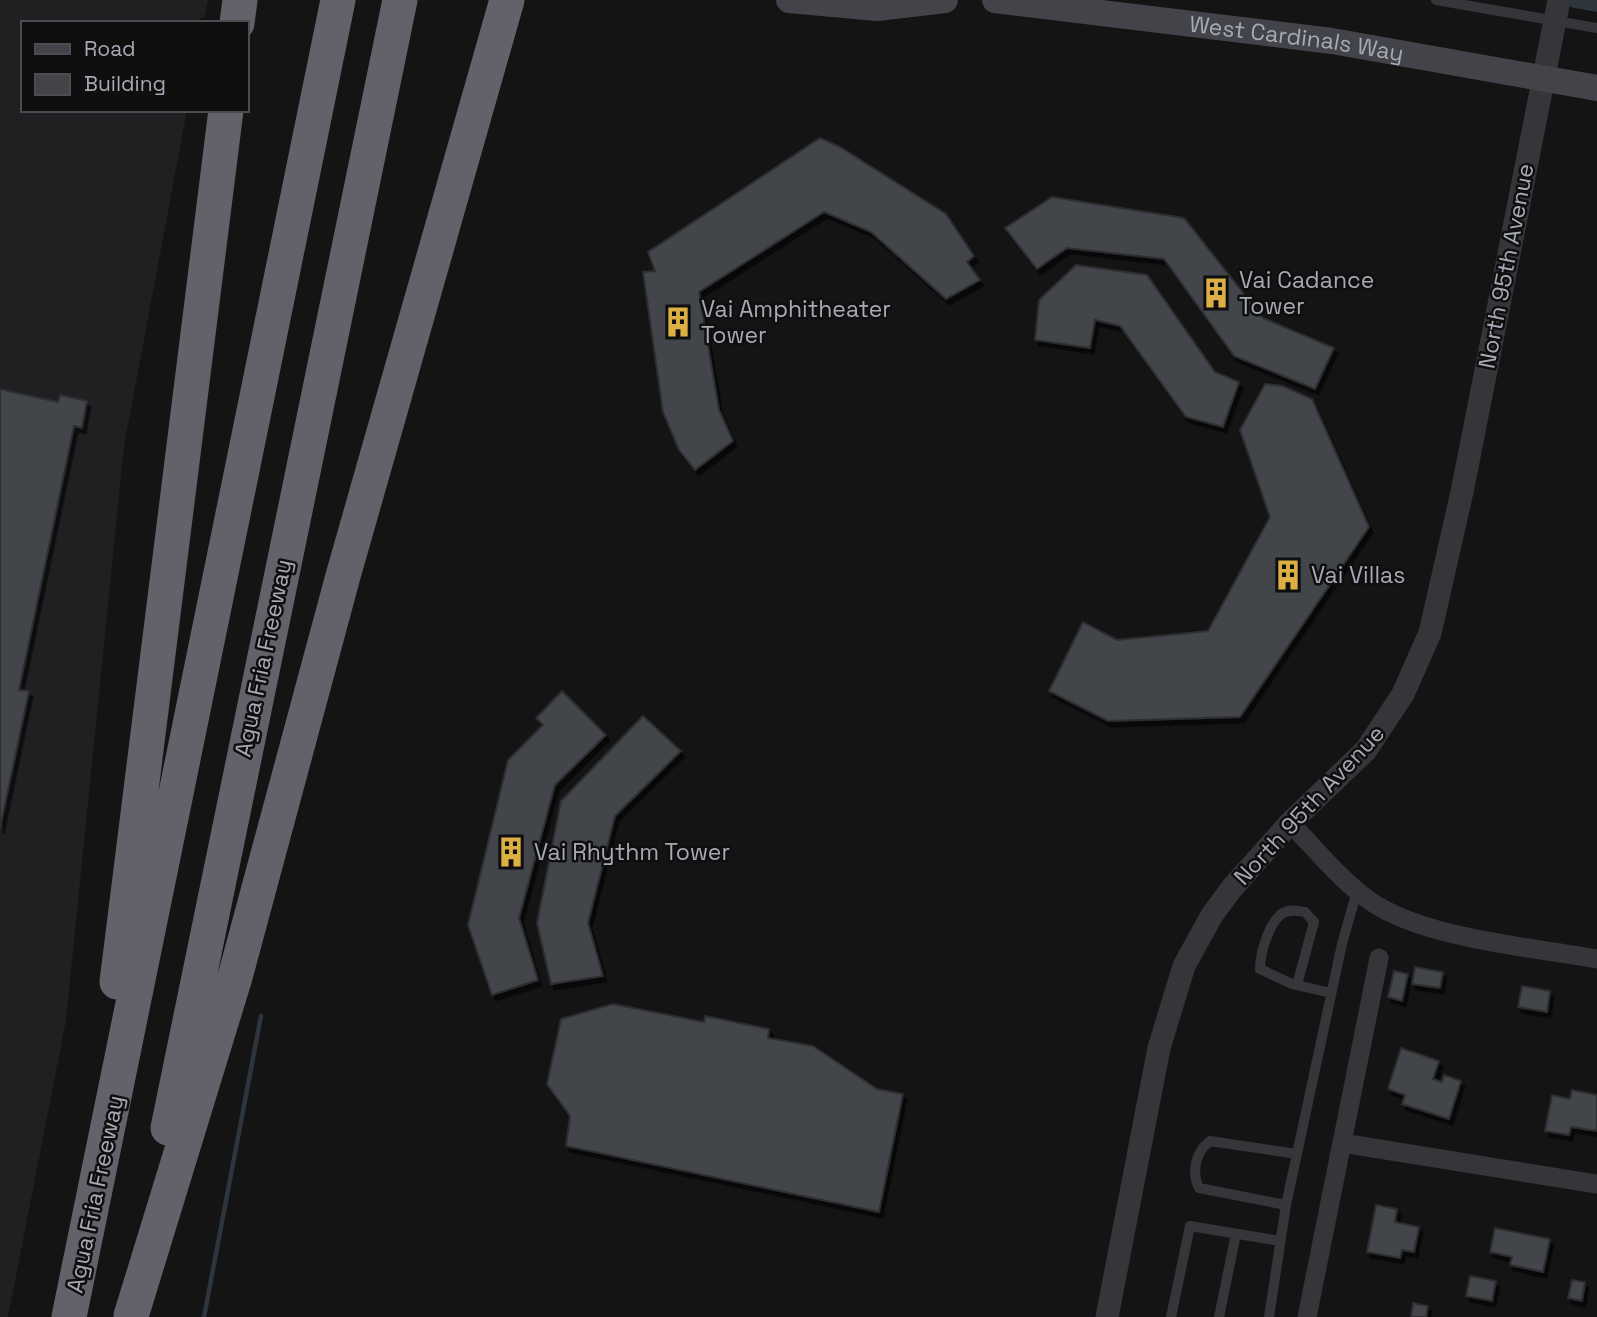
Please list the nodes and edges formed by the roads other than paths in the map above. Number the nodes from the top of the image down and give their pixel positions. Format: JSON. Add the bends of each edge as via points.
{"nodes":[{"id":1,"x":240,"y":0,"type":"edge"},
{"id":2,"x":338,"y":0,"type":"edge"},
{"id":3,"x":400,"y":0,"type":"edge"},
{"id":4,"x":507,"y":0,"type":"edge"},
{"id":5,"x":789,"y":0,"type":"edge"},
{"id":6,"x":945,"y":0,"type":"edge"},
{"id":7,"x":995,"y":0,"type":"edge"},
{"id":8,"x":1436,"y":0,"type":"edge"},
{"id":9,"x":1557,"y":12,"type":"edge"},
{"id":10,"x":237,"y":21,"type":"edge"},
{"id":11,"x":1597,"y":27,"type":"edge"},
{"id":12,"x":1544,"y":78,"type":"junction"},
{"id":13,"x":1597,"y":88,"type":"edge"},
{"id":14,"x":226,"y":112,"type":"edge"},
{"id":15,"x":1290,"y":823,"type":"junction"},
{"id":16,"x":1357,"y":891,"type":"junction"},
{"id":17,"x":1379,"y":958,"type":"dead end"},
{"id":18,"x":1597,"y":959,"type":"edge"},
{"id":19,"x":1297,"y":985,"type":"junction"},
{"id":20,"x":1331,"y":993,"type":"junction"},
{"id":21,"x":1342,"y":1143,"type":"junction"},
{"id":22,"x":1297,"y":1154,"type":"junction"},
{"id":23,"x":1597,"y":1184,"type":"edge"},
{"id":24,"x":1286,"y":1205,"type":"junction"},
{"id":25,"x":1236,"y":1234,"type":"junction"},
{"id":26,"x":1280,"y":1241,"type":"junction"},
{"id":27,"x":70,"y":1312,"type":"edge"},
{"id":28,"x":131,"y":1317,"type":"edge"},
{"id":29,"x":1107,"y":1317,"type":"edge"},
{"id":30,"x":1171,"y":1317,"type":"edge"},
{"id":31,"x":1219,"y":1317,"type":"edge"},
{"id":32,"x":1269,"y":1317,"type":"edge"},
{"id":33,"x":1307,"y":1317,"type":"edge"}],
"edges":[{"from":1,"to":10,"type":"highway"},
{"from":2,"to":27,"type":"highway","name":"Agua Fria Freeway"},
{"from":3,"to":28,"type":"highway","name":"Agua Fria Freeway"},
{"from":4,"to":28,"type":"highway","via":[[336,601],[236,977]]},
{"from":5,"to":6,"type":"main road","via":[[877,8]]},
{"from":7,"to":12,"type":"main road","name":"West Cardinals Way","via":[[1286,34]]},
{"from":8,"to":9,"type":"lane"},
{"from":9,"to":11,"type":"lane"},
{"from":9,"to":12,"type":"street","name":"North 95th Avenue"},
{"from":12,"to":13,"type":"main road","name":"West Cardinals Way"},
{"from":12,"to":15,"type":"street","name":"North 95th Avenue","via":[[1430,633],[1388,721],[1366,750]]},
{"from":14,"to":27,"type":"highway","via":[[116,993],[91,1124]]},
{"from":15,"to":16,"type":"street"},
{"from":15,"to":29,"type":"street","name":"North 95th Avenue","via":[[1212,915],[1174,992]]},
{"from":16,"to":18,"type":"street","via":[[1396,915],[1448,932]]},
{"from":16,"to":20,"type":"lane"},
{"from":17,"to":21,"type":"street"},
{"from":19,"to":19,"type":"lane","via":[[1260,969],[1259,956],[1275,922],[1294,910],[1305,912],[1314,922]]},
{"from":19,"to":20,"type":"lane"},
{"from":20,"to":22,"type":"lane"},
{"from":21,"to":23,"type":"street"},
{"from":21,"to":33,"type":"street"},
{"from":22,"to":24,"type":"lane"},
{"from":22,"to":24,"type":"lane","via":[[1210,1141],[1196,1163],[1199,1188]]},
{"from":24,"to":26,"type":"lane"},
{"from":25,"to":26,"type":"lane"},
{"from":25,"to":30,"type":"lane","via":[[1190,1226]]},
{"from":25,"to":31,"type":"lane"},
{"from":26,"to":32,"type":"lane"}]}
